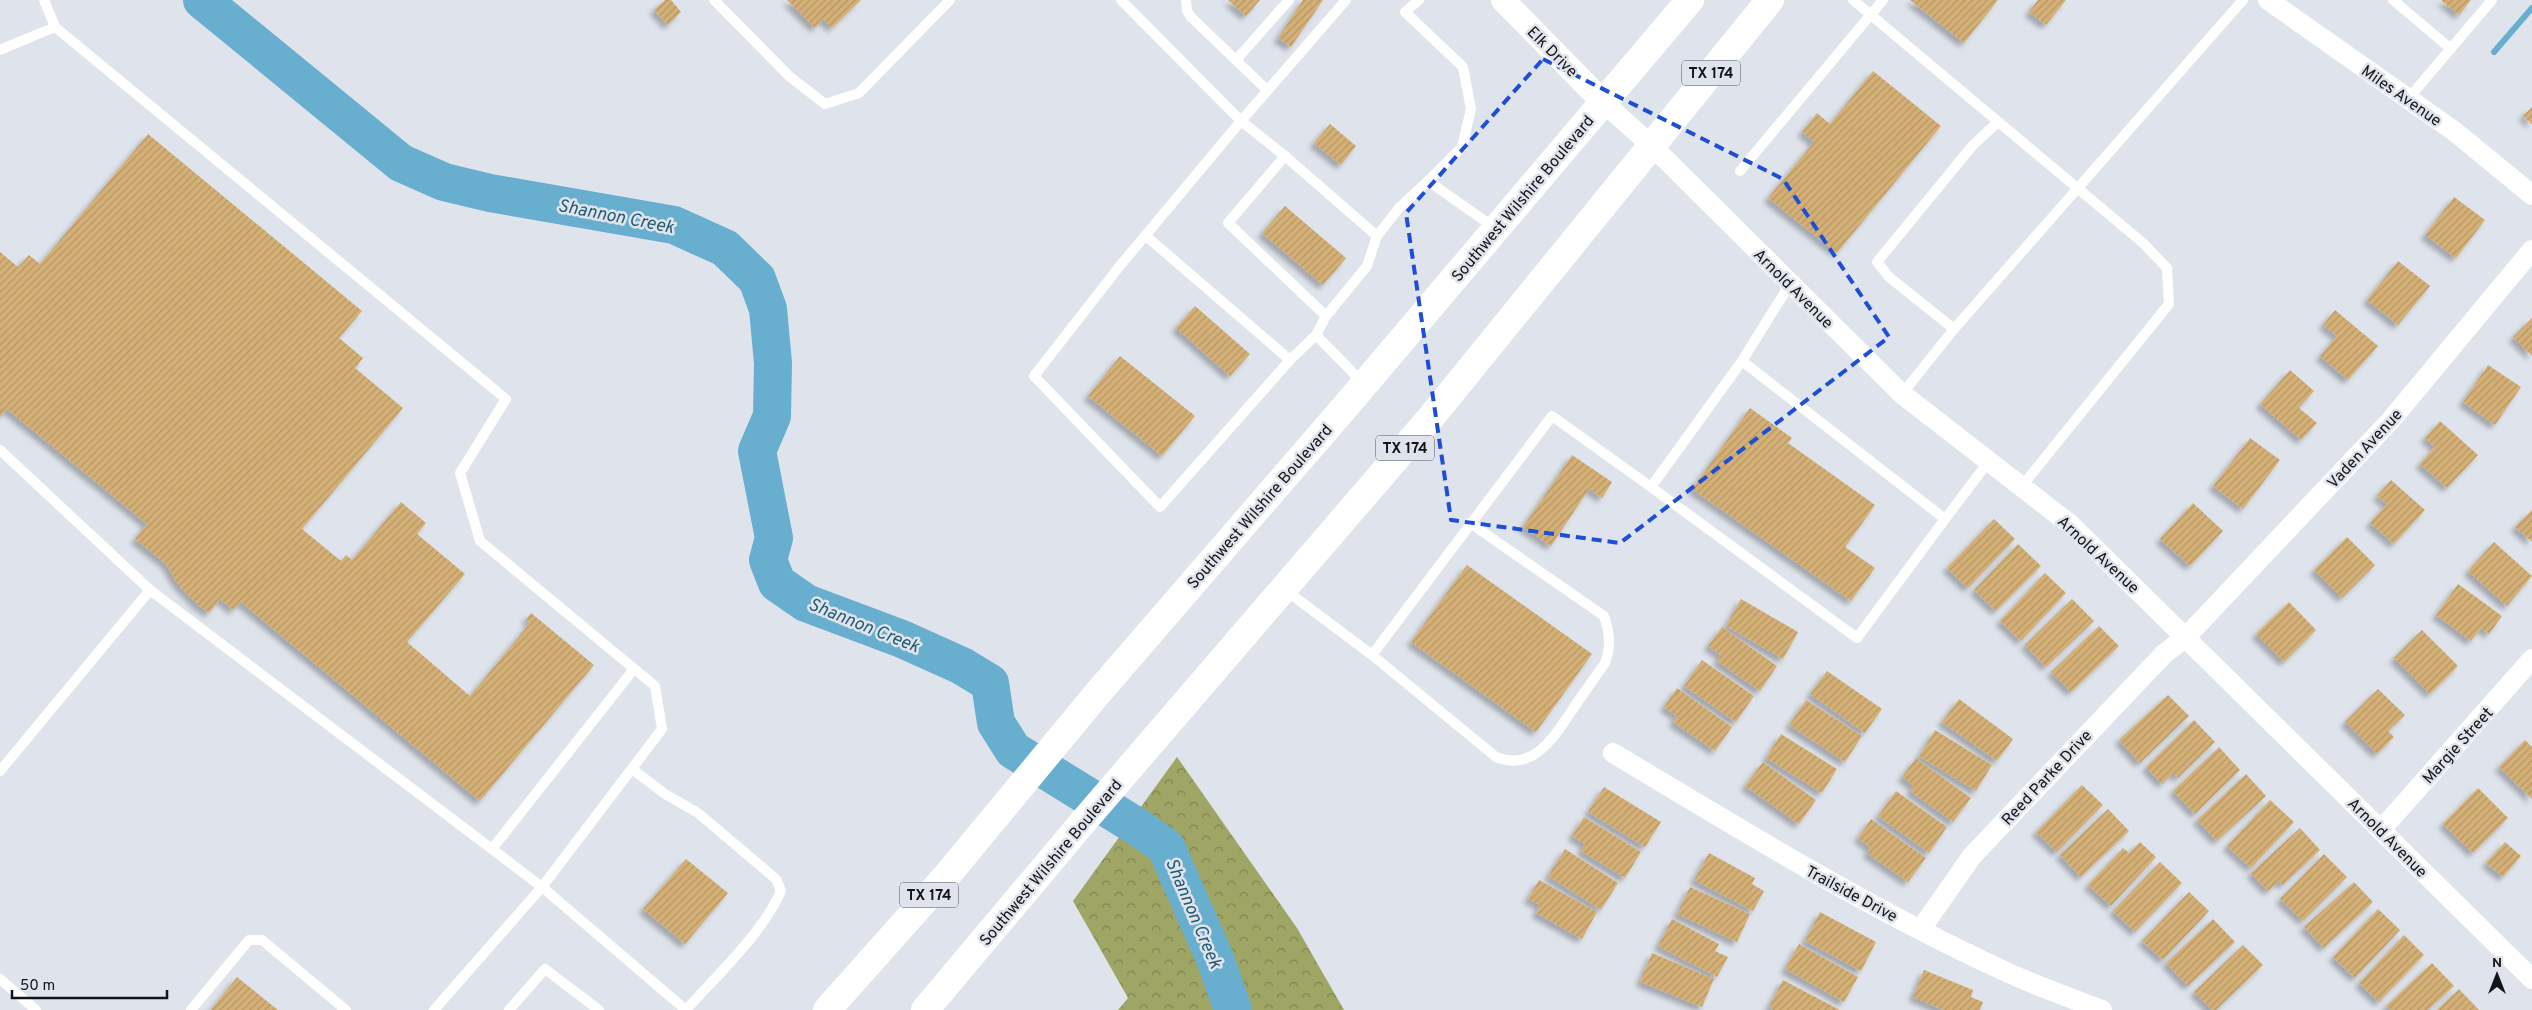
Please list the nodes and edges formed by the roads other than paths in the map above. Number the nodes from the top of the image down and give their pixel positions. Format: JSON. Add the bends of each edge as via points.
{"nodes":[{"id":1,"x":44,"y":0,"type":"edge"},
{"id":2,"x":714,"y":0,"type":"edge"},
{"id":3,"x":950,"y":0,"type":"edge"},
{"id":4,"x":1121,"y":0,"type":"edge"},
{"id":5,"x":1186,"y":0,"type":"edge"},
{"id":6,"x":1289,"y":0,"type":"edge"},
{"id":7,"x":1346,"y":0,"type":"edge"},
{"id":8,"x":1419,"y":0,"type":"edge"},
{"id":9,"x":1503,"y":0,"type":"edge"},
{"id":10,"x":1690,"y":0,"type":"edge"},
{"id":11,"x":1770,"y":0,"type":"edge"},
{"id":12,"x":1853,"y":0,"type":"edge"},
{"id":13,"x":1882,"y":0,"type":"edge"},
{"id":14,"x":2243,"y":0,"type":"edge"},
{"id":15,"x":2268,"y":0,"type":"edge"},
{"id":16,"x":2393,"y":0,"type":"edge"},
{"id":17,"x":2492,"y":0,"type":"edge"},
{"id":18,"x":1870,"y":14,"type":"junction"},
{"id":19,"x":55,"y":27,"type":"junction"},
{"id":20,"x":2451,"y":49,"type":"junction"},
{"id":21,"x":0,"y":50,"type":"edge"},
{"id":22,"x":1236,"y":60,"type":"junction"},
{"id":23,"x":1267,"y":90,"type":"junction"},
{"id":24,"x":2408,"y":99,"type":"junction"},
{"id":25,"x":1603,"y":102,"type":"junction"},
{"id":26,"x":1241,"y":121,"type":"junction"},
{"id":27,"x":1998,"y":122,"type":"junction"},
{"id":28,"x":1651,"y":145,"type":"junction"},
{"id":29,"x":1285,"y":156,"type":"junction"},
{"id":30,"x":1740,"y":171,"type":"dead end"},
{"id":31,"x":1428,"y":181,"type":"junction"},
{"id":32,"x":2077,"y":188,"type":"junction"},
{"id":33,"x":2532,"y":195,"type":"edge"},
{"id":34,"x":1496,"y":229,"type":"junction"},
{"id":35,"x":1146,"y":236,"type":"junction"},
{"id":36,"x":1377,"y":236,"type":"junction"},
{"id":37,"x":2532,"y":250,"type":"edge"},
{"id":38,"x":1790,"y":284,"type":"junction"},
{"id":39,"x":1326,"y":316,"type":"junction"},
{"id":40,"x":1954,"y":329,"type":"junction"},
{"id":41,"x":1316,"y":335,"type":"junction"},
{"id":42,"x":1290,"y":360,"type":"junction"},
{"id":43,"x":1742,"y":361,"type":"junction"},
{"id":44,"x":1364,"y":384,"type":"junction"},
{"id":45,"x":1902,"y":394,"type":"junction"},
{"id":46,"x":0,"y":450,"type":"edge"},
{"id":47,"x":1989,"y":461,"type":"junction"},
{"id":48,"x":2022,"y":486,"type":"junction"},
{"id":49,"x":1651,"y":487,"type":"junction"},
{"id":50,"x":1945,"y":519,"type":"junction"},
{"id":51,"x":1470,"y":523,"type":"junction"},
{"id":52,"x":1284,"y":588,"type":"junction"},
{"id":53,"x":150,"y":590,"type":"junction"},
{"id":54,"x":2186,"y":638,"type":"junction"},
{"id":55,"x":1372,"y":655,"type":"junction"},
{"id":56,"x":2532,"y":659,"type":"edge"},
{"id":57,"x":634,"y":669,"type":"junction"},
{"id":58,"x":1613,"y":752,"type":"dead end"},
{"id":59,"x":632,"y":769,"type":"junction"},
{"id":60,"x":0,"y":771,"type":"edge"},
{"id":61,"x":2381,"y":830,"type":"junction"},
{"id":62,"x":492,"y":849,"type":"junction"},
{"id":63,"x":542,"y":887,"type":"junction"},
{"id":64,"x":1921,"y":929,"type":"junction"},
{"id":65,"x":0,"y":979,"type":"edge"},
{"id":66,"x":2532,"y":979,"type":"edge"},
{"id":67,"x":36,"y":1010,"type":"edge"},
{"id":68,"x":191,"y":1010,"type":"edge"},
{"id":69,"x":346,"y":1010,"type":"edge"},
{"id":70,"x":434,"y":1010,"type":"edge"},
{"id":71,"x":509,"y":1010,"type":"edge"},
{"id":72,"x":599,"y":1010,"type":"edge"},
{"id":73,"x":686,"y":1010,"type":"edge"},
{"id":74,"x":827,"y":1010,"type":"edge"},
{"id":75,"x":925,"y":1010,"type":"edge"},
{"id":76,"x":2102,"y":1010,"type":"edge"}],
"edges":[{"from":1,"to":19,"type":"lane"},
{"from":2,"to":3,"type":"lane","via":[[789,76],[825,104],[859,94]]},
{"from":4,"to":26,"type":"lane"},
{"from":5,"to":22,"type":"lane","via":[[1187,11]]},
{"from":6,"to":22,"type":"lane"},
{"from":7,"to":23,"type":"lane"},
{"from":8,"to":31,"type":"lane","via":[[1404,12],[1463,67],[1471,109],[1462,147]]},
{"from":9,"to":25,"type":"street","name":"Elk Drive"},
{"from":10,"to":25,"type":"main road","name":"Southwest Wilshire Boulevard","number":"TX 174"},
{"from":11,"to":28,"type":"main road","name":"Southwest Wilshire Boulevard","number":"TX 174"},
{"from":12,"to":18,"type":"lane"},
{"from":13,"to":18,"type":"lane"},
{"from":14,"to":32,"type":"lane"},
{"from":15,"to":24,"type":"street","name":"Miles Avenue"},
{"from":16,"to":20,"type":"lane"},
{"from":17,"to":20,"type":"lane"},
{"from":18,"to":27,"type":"lane"},
{"from":18,"to":30,"type":"lane"},
{"from":19,"to":21,"type":"lane"},
{"from":19,"to":57,"type":"lane","via":[[506,399],[460,473],[480,541]]},
{"from":20,"to":24,"type":"lane"},
{"from":22,"to":23,"type":"lane"},
{"from":23,"to":26,"type":"lane"},
{"from":24,"to":33,"type":"street","name":"Miles Avenue","via":[[2454,131]]},
{"from":25,"to":28,"type":"street","name":"Arnold Avenue"},
{"from":25,"to":34,"type":"main road","name":"Southwest Wilshire Boulevard","number":"TX 174"},
{"from":26,"to":29,"type":"lane"},
{"from":26,"to":35,"type":"lane"},
{"from":27,"to":32,"type":"lane"},
{"from":27,"to":40,"type":"lane","via":[[1973,146],[1877,262],[1889,277]]},
{"from":28,"to":38,"type":"street","name":"Arnold Avenue"},
{"from":28,"to":52,"type":"main road","name":"Southwest Wilshire Boulevard","number":"TX 174","via":[[1428,422]]},
{"from":29,"to":36,"type":"lane"},
{"from":29,"to":39,"type":"lane","via":[[1228,223]]},
{"from":31,"to":34,"type":"lane"},
{"from":31,"to":36,"type":"lane","via":[[1399,208]]},
{"from":32,"to":40,"type":"lane"},
{"from":32,"to":48,"type":"lane","via":[[2143,243],[2167,268],[2169,304]]},
{"from":34,"to":44,"type":"main road","name":"Southwest Wilshire Boulevard","number":"TX 174"},
{"from":35,"to":42,"type":"lane"},
{"from":35,"to":42,"type":"lane","via":[[1034,376],[1160,507]]},
{"from":36,"to":39,"type":"lane","via":[[1368,266]]},
{"from":37,"to":54,"type":"street","name":"Vaden Avenue","via":[[2390,420]]},
{"from":38,"to":43,"type":"lane"},
{"from":38,"to":45,"type":"street","name":"Arnold Avenue"},
{"from":39,"to":41,"type":"lane"},
{"from":40,"to":45,"type":"lane"},
{"from":41,"to":42,"type":"lane"},
{"from":41,"to":44,"type":"lane"},
{"from":43,"to":49,"type":"lane"},
{"from":43,"to":50,"type":"lane"},
{"from":44,"to":74,"type":"main road","name":"Southwest Wilshire Boulevard","number":"TX 174","via":[[1097,694],[949,874]]},
{"from":45,"to":47,"type":"street","name":"Arnold Avenue"},
{"from":46,"to":53,"type":"lane"},
{"from":47,"to":48,"type":"street","name":"Arnold Avenue"},
{"from":47,"to":50,"type":"lane"},
{"from":48,"to":54,"type":"street","name":"Arnold Avenue","via":[[2071,525]]},
{"from":49,"to":50,"type":"lane","via":[[1857,638]]},
{"from":49,"to":51,"type":"lane","via":[[1552,416]]},
{"from":51,"to":55,"type":"lane"},
{"from":51,"to":55,"type":"lane","via":[[1604,616],[1610,638],[1605,663],[1549,744],[1523,760],[1513,762],[1496,757]]},
{"from":52,"to":55,"type":"lane"},
{"from":52,"to":75,"type":"main road","name":"Southwest Wilshire Boulevard","number":"TX 174"},
{"from":53,"to":60,"type":"lane"},
{"from":53,"to":62,"type":"lane"},
{"from":54,"to":61,"type":"street","name":"Arnold Avenue"},
{"from":54,"to":64,"type":"street","name":"Reed Parke Drive","via":[[2151,668],[1972,856]]},
{"from":56,"to":61,"type":"street","name":"Margie Street"},
{"from":57,"to":59,"type":"lane","via":[[655,686],[662,729]]},
{"from":57,"to":62,"type":"lane"},
{"from":58,"to":64,"type":"street","name":"Trailside Drive","via":[[1805,868]]},
{"from":59,"to":63,"type":"lane"},
{"from":59,"to":73,"type":"lane","via":[[698,813],[776,879],[781,891],[775,906]]},
{"from":61,"to":66,"type":"street","name":"Arnold Avenue"},
{"from":62,"to":63,"type":"lane"},
{"from":63,"to":70,"type":"lane"},
{"from":63,"to":73,"type":"lane"},
{"from":64,"to":76,"type":"street","name":"Trailside Drive","via":[[2001,970]]},
{"from":65,"to":67,"type":"lane"},
{"from":68,"to":69,"type":"lane","via":[[249,940],[262,940]]},
{"from":71,"to":72,"type":"lane","via":[[545,969]]}]}
